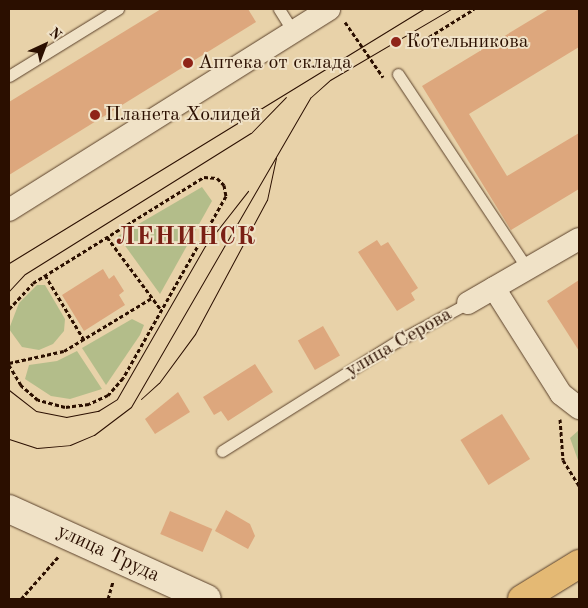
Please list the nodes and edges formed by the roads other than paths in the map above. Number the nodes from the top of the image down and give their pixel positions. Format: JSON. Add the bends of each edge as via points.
{"nodes":[{"id":1,"x":118,"y":9,"type":"edge"},
{"id":2,"x":279,"y":9,"type":"edge"},
{"id":3,"x":335,"y":13,"type":"edge"},
{"id":4,"x":293,"y":31,"type":"junction"},
{"id":5,"x":398,"y":74,"type":"road end"},
{"id":6,"x":9,"y":76,"type":"edge"},
{"id":7,"x":9,"y":210,"type":"edge"},
{"id":8,"x":579,"y":239,"type":"edge"},
{"id":9,"x":528,"y":270,"type":"junction"},
{"id":10,"x":494,"y":288,"type":"junction"},
{"id":11,"x":468,"y":303,"type":"joint"},
{"id":12,"x":579,"y":408,"type":"edge"},
{"id":13,"x":222,"y":451,"type":"dead end"},
{"id":14,"x":9,"y":509,"type":"edge"},
{"id":15,"x":579,"y":564,"type":"edge"},
{"id":16,"x":206,"y":599,"type":"edge"},
{"id":17,"x":522,"y":599,"type":"edge"}],
"edges":[{"from":1,"to":6,"type":"lane"},
{"from":2,"to":4,"type":"lane"},
{"from":3,"to":4,"type":"street"},
{"from":4,"to":7,"type":"street"},
{"from":5,"to":9,"type":"lane"},
{"from":8,"to":9,"type":"street","name":"улица Серова"},
{"from":9,"to":10,"type":"street","name":"улица Серова"},
{"from":10,"to":11,"type":"street","name":"улица Серова"},
{"from":10,"to":12,"type":"street","via":[[561,394]]},
{"from":11,"to":13,"type":"lane","name":"улица Серова","via":[[396,342]]},
{"from":14,"to":16,"type":"main road","name":"улица Труда"},
{"from":15,"to":17,"type":"main road"}]}
